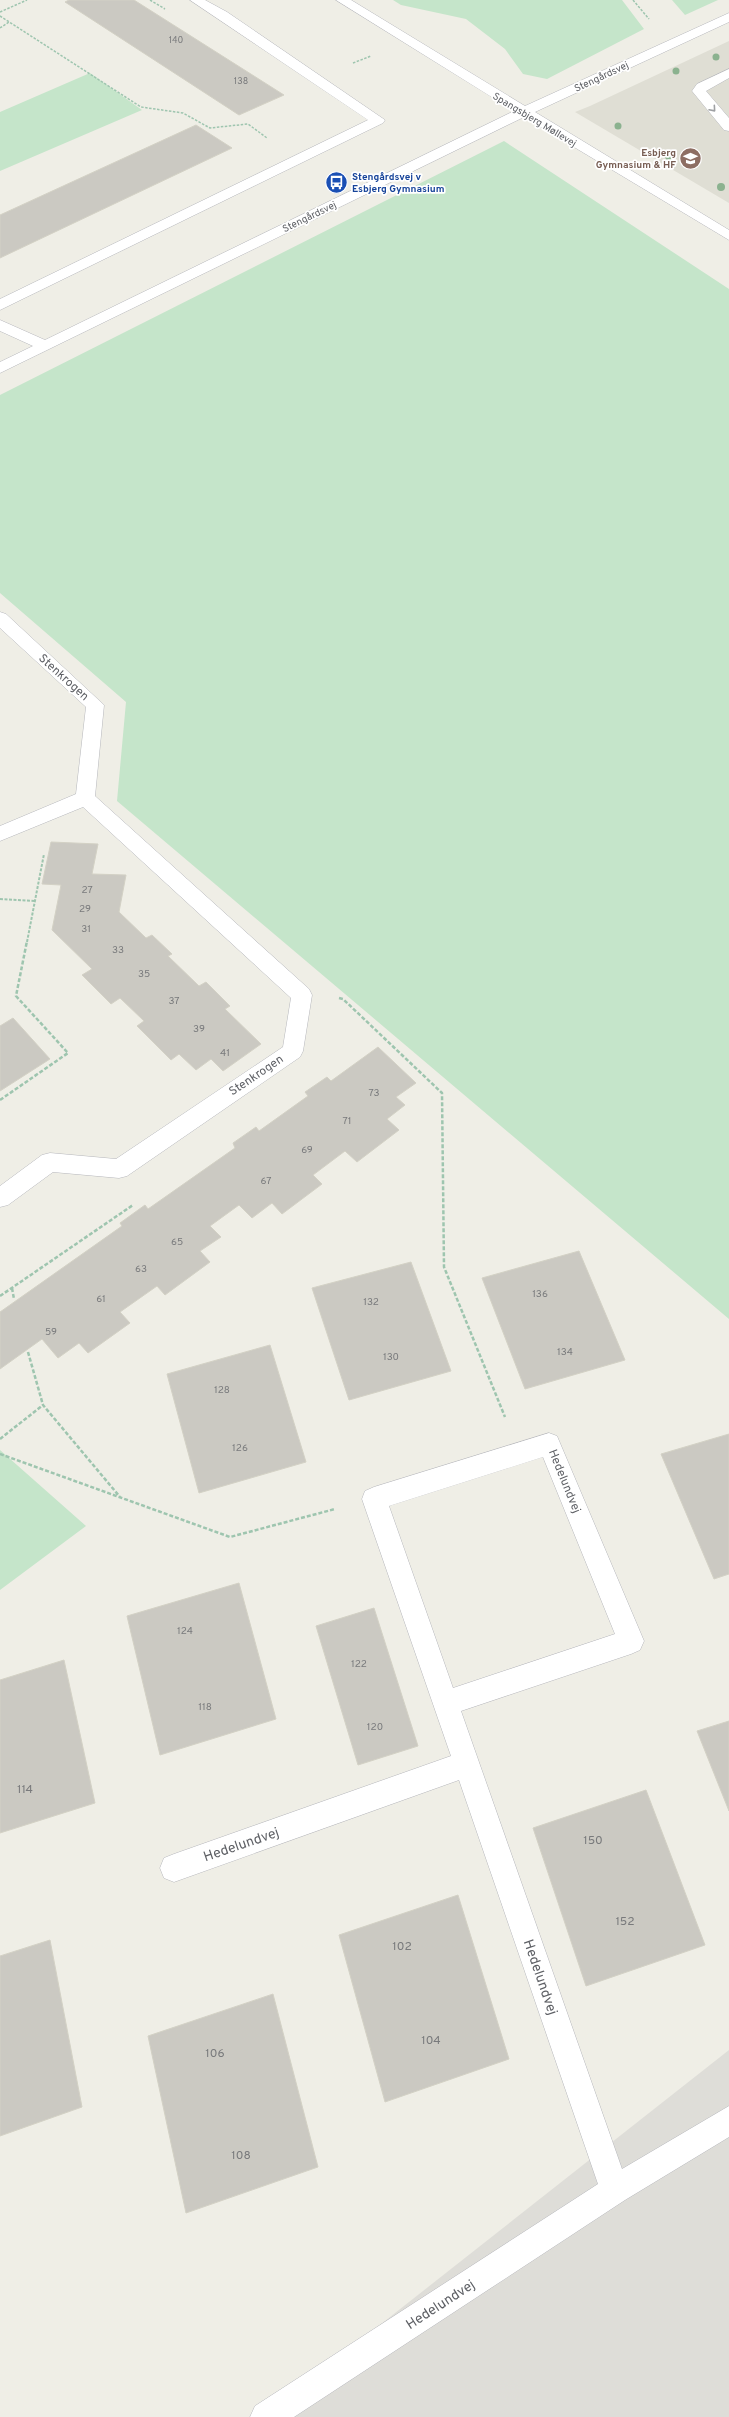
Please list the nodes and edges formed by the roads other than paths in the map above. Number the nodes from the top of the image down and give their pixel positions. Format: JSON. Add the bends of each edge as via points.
{"nodes":[{"id":1,"x":196,"y":0,"type":"edge"},
{"id":2,"x":342,"y":0,"type":"edge"},
{"id":3,"x":729,"y":17,"type":"edge"},
{"id":4,"x":729,"y":73,"type":"edge"},
{"id":5,"x":523,"y":112,"type":"junction"},
{"id":6,"x":729,"y":127,"type":"edge"},
{"id":7,"x":729,"y":236,"type":"edge"},
{"id":8,"x":0,"y":305,"type":"edge"},
{"id":9,"x":0,"y":325,"type":"edge"},
{"id":10,"x":46,"y":346,"type":"junction"},
{"id":11,"x":0,"y":368,"type":"edge"},
{"id":12,"x":0,"y":618,"type":"edge"},
{"id":13,"x":85,"y":798,"type":"junction"},
{"id":14,"x":0,"y":834,"type":"edge"},
{"id":15,"x":0,"y":1198,"type":"edge"},
{"id":16,"x":444,"y":1704,"type":"junction"},
{"id":17,"x":466,"y":1764,"type":"junction"},
{"id":18,"x":174,"y":1868,"type":"dead end"},
{"id":19,"x":729,"y":2121,"type":"edge"},
{"id":20,"x":615,"y":2190,"type":"junction"},
{"id":21,"x":266,"y":2417,"type":"edge"}],
"edges":[{"from":1,"to":8,"type":"street","via":[[378,120]]},
{"from":2,"to":5,"type":"street","name":"Spangsbjerg Møllevej"},
{"from":3,"to":5,"type":"street","name":"Stengårdsvej"},
{"from":4,"to":6,"type":"street","one_way":true,"via":[[699,91]]},
{"from":5,"to":7,"type":"street","name":"Spangsbjerg Møllevej"},
{"from":5,"to":10,"type":"street","name":"Stengårdsvej"},
{"from":9,"to":10,"type":"street"},
{"from":10,"to":11,"type":"street","name":"Stengårdsvej"},
{"from":12,"to":13,"type":"street","name":"Stenkrogen","via":[[95,705]]},
{"from":13,"to":14,"type":"street"},
{"from":13,"to":15,"type":"street","name":"Stenkrogen","via":[[302,995],[293,1051],[119,1169],[50,1162]]},
{"from":16,"to":16,"type":"street","name":"Hedelundvej","via":[[374,1499],[549,1444],[631,1641]]},
{"from":16,"to":17,"type":"street","name":"Hedelundvej"},
{"from":17,"to":18,"type":"street","name":"Hedelundvej"},
{"from":17,"to":20,"type":"street","name":"Hedelundvej"},
{"from":19,"to":20,"type":"street","name":"Hedelundvej"},
{"from":20,"to":21,"type":"street","name":"Hedelundvej"}]}
